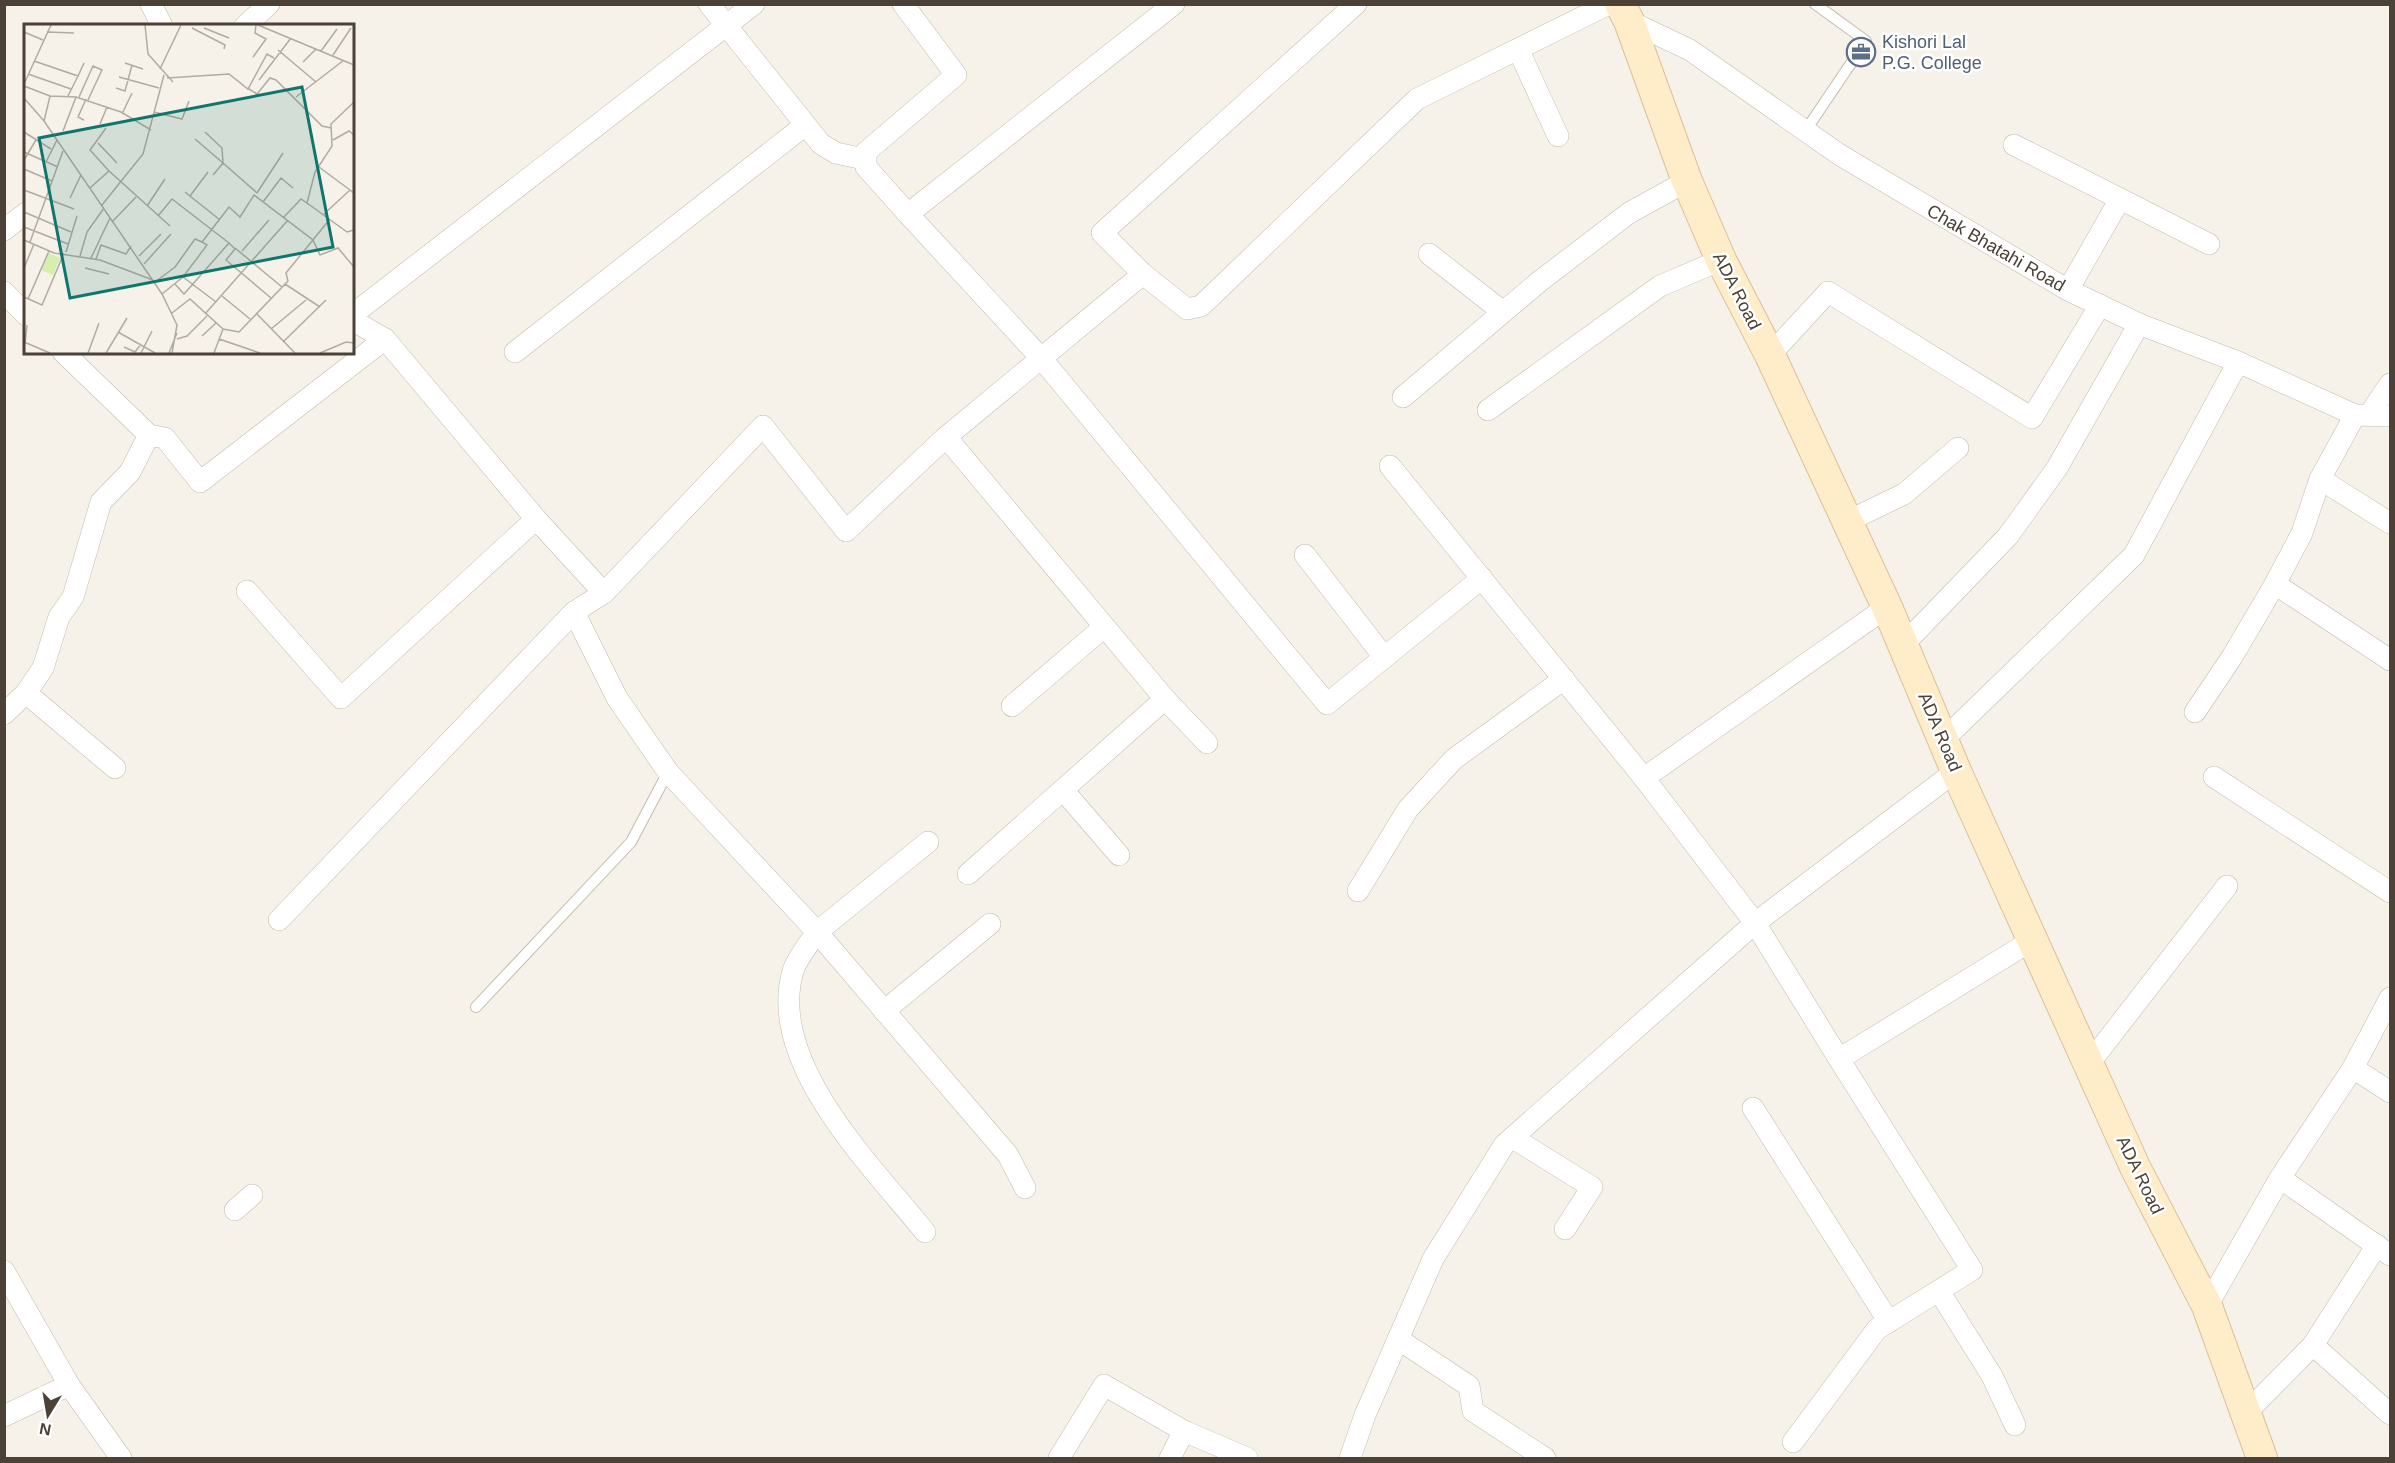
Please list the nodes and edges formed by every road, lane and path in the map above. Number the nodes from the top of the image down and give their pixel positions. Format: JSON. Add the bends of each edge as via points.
{"nodes":[{"id":1,"x":151,"y":4,"type":"edge"},
{"id":2,"x":269,"y":4,"type":"edge"},
{"id":3,"x":709,"y":4,"type":"edge"},
{"id":4,"x":754,"y":4,"type":"edge"},
{"id":5,"x":903,"y":4,"type":"edge"},
{"id":6,"x":1174,"y":4,"type":"edge"},
{"id":7,"x":1356,"y":4,"type":"edge"},
{"id":8,"x":1815,"y":4,"type":"edge"},
{"id":9,"x":1619,"y":10,"type":"edge"},
{"id":10,"x":161,"y":24,"type":"edge"},
{"id":11,"x":248,"y":24,"type":"edge"},
{"id":12,"x":726,"y":28,"type":"junction"},
{"id":13,"x":1518,"y":49,"type":"junction"},
{"id":14,"x":804,"y":126,"type":"junction"},
{"id":15,"x":1806,"y":130,"type":"junction"},
{"id":16,"x":1558,"y":136,"type":"dead end"},
{"id":17,"x":2014,"y":146,"type":"dead end"},
{"id":18,"x":864,"y":159,"type":"junction"},
{"id":19,"x":1687,"y":181,"type":"junction"},
{"id":20,"x":2120,"y":200,"type":"junction"},
{"id":21,"x":908,"y":214,"type":"junction"},
{"id":22,"x":24,"y":215,"type":"edge"},
{"id":23,"x":4,"y":230,"type":"edge"},
{"id":24,"x":2208,"y":244,"type":"dead end"},
{"id":25,"x":1429,"y":254,"type":"dead end"},
{"id":26,"x":1721,"y":260,"type":"junction"},
{"id":27,"x":1143,"y":274,"type":"junction"},
{"id":28,"x":2068,"y":290,"type":"junction"},
{"id":29,"x":4,"y":292,"type":"edge"},
{"id":30,"x":2100,"y":305,"type":"junction"},
{"id":31,"x":1503,"y":312,"type":"junction"},
{"id":32,"x":354,"y":313,"type":"edge"},
{"id":33,"x":16,"y":314,"type":"edge"},
{"id":34,"x":354,"y":321,"type":"edge"},
{"id":35,"x":2139,"y":324,"type":"junction"},
{"id":36,"x":385,"y":339,"type":"junction"},
{"id":37,"x":515,"y":352,"type":"dead end"},
{"id":38,"x":65,"y":354,"type":"edge"},
{"id":39,"x":1770,"y":355,"type":"junction"},
{"id":40,"x":1041,"y":358,"type":"junction"},
{"id":41,"x":2238,"y":362,"type":"junction"},
{"id":42,"x":2391,"y":384,"type":"edge"},
{"id":43,"x":1403,"y":397,"type":"dead end"},
{"id":44,"x":1488,"y":410,"type":"dead end"},
{"id":45,"x":2362,"y":415,"type":"junction"},
{"id":46,"x":2391,"y":416,"type":"edge"},
{"id":47,"x":149,"y":435,"type":"junction"},
{"id":48,"x":946,"y":437,"type":"junction"},
{"id":49,"x":1958,"y":448,"type":"dead end"},
{"id":50,"x":1390,"y":466,"type":"dead end"},
{"id":51,"x":2320,"y":479,"type":"junction"},
{"id":52,"x":536,"y":519,"type":"junction"},
{"id":53,"x":1846,"y":522,"type":"junction"},
{"id":54,"x":2391,"y":523,"type":"edge"},
{"id":55,"x":1305,"y":555,"type":"dead end"},
{"id":56,"x":1482,"y":578,"type":"junction"},
{"id":57,"x":2275,"y":584,"type":"junction"},
{"id":58,"x":247,"y":591,"type":"dead end"},
{"id":59,"x":604,"y":593,"type":"junction"},
{"id":60,"x":1887,"y":607,"type":"junction"},
{"id":61,"x":574,"y":612,"type":"junction"},
{"id":62,"x":1104,"y":627,"type":"junction"},
{"id":63,"x":1904,"y":645,"type":"junction"},
{"id":64,"x":1384,"y":657,"type":"junction"},
{"id":65,"x":2391,"y":660,"type":"edge"},
{"id":66,"x":1564,"y":679,"type":"junction"},
{"id":67,"x":26,"y":693,"type":"junction"},
{"id":68,"x":1165,"y":699,"type":"junction"},
{"id":69,"x":1012,"y":706,"type":"dead end"},
{"id":70,"x":2195,"y":712,"type":"dead end"},
{"id":71,"x":4,"y":714,"type":"edge"},
{"id":72,"x":1944,"y":738,"type":"junction"},
{"id":73,"x":1206,"y":743,"type":"dead end"},
{"id":74,"x":116,"y":768,"type":"dead end"},
{"id":75,"x":1956,"y":771,"type":"junction"},
{"id":76,"x":668,"y":772,"type":"junction"},
{"id":77,"x":2214,"y":777,"type":"dead end"},
{"id":78,"x":1644,"y":778,"type":"junction"},
{"id":79,"x":1063,"y":790,"type":"junction"},
{"id":80,"x":928,"y":842,"type":"dead end"},
{"id":81,"x":1119,"y":855,"type":"dead end"},
{"id":82,"x":968,"y":874,"type":"dead end"},
{"id":83,"x":2228,"y":886,"type":"dead end"},
{"id":84,"x":1358,"y":891,"type":"dead end"},
{"id":85,"x":2391,"y":892,"type":"edge"},
{"id":86,"x":279,"y":920,"type":"dead end"},
{"id":87,"x":990,"y":924,"type":"dead end"},
{"id":88,"x":1755,"y":924,"type":"junction"},
{"id":89,"x":817,"y":932,"type":"junction"},
{"id":90,"x":2031,"y":941,"type":"junction"},
{"id":91,"x":2391,"y":998,"type":"edge"},
{"id":92,"x":476,"y":1007,"type":"dead end"},
{"id":93,"x":884,"y":1011,"type":"junction"},
{"id":94,"x":1839,"y":1059,"type":"junction"},
{"id":95,"x":2088,"y":1065,"type":"junction"},
{"id":96,"x":2353,"y":1068,"type":"junction"},
{"id":97,"x":2391,"y":1092,"type":"edge"},
{"id":98,"x":1754,"y":1108,"type":"dead end"},
{"id":99,"x":1513,"y":1138,"type":"junction"},
{"id":100,"x":2280,"y":1178,"type":"junction"},
{"id":101,"x":1025,"y":1188,"type":"dead end"},
{"id":102,"x":252,"y":1195,"type":"dead end"},
{"id":103,"x":235,"y":1210,"type":"dead end"},
{"id":104,"x":1565,"y":1229,"type":"dead end"},
{"id":105,"x":925,"y":1232,"type":"dead end"},
{"id":106,"x":2384,"y":1250,"type":"edge"},
{"id":107,"x":4,"y":1271,"type":"edge"},
{"id":108,"x":1939,"y":1291,"type":"junction"},
{"id":109,"x":2207,"y":1306,"type":"junction"},
{"id":110,"x":1888,"y":1322,"type":"junction"},
{"id":111,"x":1398,"y":1339,"type":"junction"},
{"id":112,"x":2313,"y":1346,"type":"junction"},
{"id":113,"x":69,"y":1385,"type":"junction"},
{"id":114,"x":2391,"y":1414,"type":"edge"},
{"id":115,"x":2244,"y":1415,"type":"junction"},
{"id":116,"x":4,"y":1416,"type":"edge"},
{"id":117,"x":2014,"y":1425,"type":"dead end"},
{"id":118,"x":1184,"y":1431,"type":"junction"},
{"id":119,"x":1793,"y":1442,"type":"dead end"},
{"id":120,"x":121,"y":1458,"type":"edge"},
{"id":121,"x":1059,"y":1458,"type":"edge"},
{"id":122,"x":1170,"y":1458,"type":"edge"},
{"id":123,"x":1247,"y":1458,"type":"edge"},
{"id":124,"x":1350,"y":1458,"type":"edge"},
{"id":125,"x":1545,"y":1458,"type":"edge"},
{"id":126,"x":2262,"y":1458,"type":"edge"}],
"edges":[{"from":1,"to":10,"type":"street"},
{"from":2,"to":11,"type":"street"},
{"from":3,"to":12,"type":"street"},
{"from":4,"to":12,"type":"street"},
{"from":5,"to":18,"type":"street","via":[[956,75],[866,152]]},
{"from":6,"to":21,"type":"street"},
{"from":7,"to":27,"type":"street","via":[[1102,233]]},
{"from":8,"to":15,"type":"lane","via":[[1866,41]]},
{"from":9,"to":13,"type":"street"},
{"from":9,"to":15,"type":"street","name":"Chak Bhatahi Road","via":[[1690,50]]},
{"from":9,"to":19,"type":"street","name":"ADA Road"},
{"from":12,"to":14,"type":"street"},
{"from":12,"to":32,"type":"street"},
{"from":13,"to":16,"type":"street"},
{"from":13,"to":27,"type":"street","via":[[1417,99],[1201,306],[1187,309]]},
{"from":14,"to":18,"type":"street","via":[[829,150]]},
{"from":14,"to":37,"type":"street"},
{"from":15,"to":28,"type":"street","name":"Chak Bhatahi Road","via":[[1840,156]]},
{"from":17,"to":20,"type":"street"},
{"from":18,"to":21,"type":"street"},
{"from":19,"to":26,"type":"street","name":"ADA Road"},
{"from":19,"to":31,"type":"street","via":[[1629,213]]},
{"from":20,"to":24,"type":"street"},
{"from":20,"to":28,"type":"street"},
{"from":21,"to":40,"type":"street"},
{"from":22,"to":23,"type":"street"},
{"from":25,"to":31,"type":"street"},
{"from":26,"to":39,"type":"street","name":"ADA Road"},
{"from":26,"to":44,"type":"street","via":[[1660,286]]},
{"from":27,"to":40,"type":"street"},
{"from":28,"to":30,"type":"street","name":"Chak Bhatahi Road"},
{"from":29,"to":33,"type":"street"},
{"from":30,"to":35,"type":"street","name":"Chak Bhatahi Road"},
{"from":30,"to":39,"type":"street","via":[[2032,418],[1828,292]]},
{"from":31,"to":43,"type":"street"},
{"from":34,"to":36,"type":"street"},
{"from":35,"to":41,"type":"street","name":"Chak Bhatahi Road"},
{"from":35,"to":63,"type":"street","via":[[2057,468],[2008,536]]},
{"from":36,"to":47,"type":"street","via":[[200,482],[165,438]]},
{"from":36,"to":52,"type":"street"},
{"from":38,"to":47,"type":"street"},
{"from":39,"to":53,"type":"street","name":"ADA Road"},
{"from":40,"to":48,"type":"street"},
{"from":40,"to":64,"type":"street","via":[[1327,704]]},
{"from":41,"to":45,"type":"street","name":"Chak Bhatahi Road"},
{"from":41,"to":72,"type":"street","via":[[2134,555]]},
{"from":42,"to":45,"type":"street"},
{"from":45,"to":46,"type":"street","name":"Chak Bhatahi Road"},
{"from":45,"to":51,"type":"street"},
{"from":47,"to":67,"type":"street","via":[[130,472],[101,502],[73,597],[59,617],[43,668]]},
{"from":48,"to":59,"type":"street","via":[[846,531],[763,426]]},
{"from":48,"to":62,"type":"street"},
{"from":49,"to":53,"type":"street","via":[[1904,494]]},
{"from":50,"to":56,"type":"street"},
{"from":51,"to":54,"type":"street"},
{"from":51,"to":57,"type":"street","via":[[2302,533]]},
{"from":52,"to":58,"type":"street","via":[[341,698]]},
{"from":52,"to":59,"type":"street"},
{"from":53,"to":60,"type":"street","name":"ADA Road"},
{"from":55,"to":64,"type":"street"},
{"from":56,"to":64,"type":"street"},
{"from":56,"to":66,"type":"street"},
{"from":57,"to":65,"type":"street"},
{"from":57,"to":70,"type":"street"},
{"from":59,"to":61,"type":"street"},
{"from":60,"to":63,"type":"street","name":"ADA Road"},
{"from":60,"to":78,"type":"street"},
{"from":61,"to":76,"type":"street","via":[[617,698]]},
{"from":61,"to":86,"type":"street"},
{"from":62,"to":68,"type":"street"},
{"from":62,"to":69,"type":"street"},
{"from":63,"to":72,"type":"street","name":"ADA Road"},
{"from":66,"to":78,"type":"street"},
{"from":66,"to":84,"type":"street","via":[[1454,759],[1408,809]]},
{"from":67,"to":71,"type":"street"},
{"from":67,"to":74,"type":"street"},
{"from":68,"to":73,"type":"street"},
{"from":68,"to":79,"type":"street"},
{"from":72,"to":75,"type":"street","name":"ADA Road"},
{"from":75,"to":88,"type":"street"},
{"from":75,"to":90,"type":"street","name":"ADA Road"},
{"from":76,"to":89,"type":"street"},
{"from":76,"to":92,"type":"lane","via":[[631,842]]},
{"from":77,"to":85,"type":"street"},
{"from":78,"to":88,"type":"street"},
{"from":79,"to":81,"type":"street"},
{"from":79,"to":82,"type":"street"},
{"from":80,"to":89,"type":"street"},
{"from":83,"to":95,"type":"street"},
{"from":87,"to":93,"type":"street"},
{"from":88,"to":94,"type":"street"},
{"from":88,"to":99,"type":"street"},
{"from":89,"to":93,"type":"street"},
{"from":89,"to":105,"type":"street","via":[[793,971],[789,1014],[801,1061],[816,1092]]},
{"from":90,"to":94,"type":"street"},
{"from":90,"to":95,"type":"street","name":"ADA Road"},
{"from":91,"to":96,"type":"street"},
{"from":93,"to":101,"type":"street","via":[[1008,1155]]},
{"from":94,"to":108,"type":"street","via":[[1972,1270]]},
{"from":95,"to":109,"type":"street","name":"ADA Road","via":[[2135,1167]]},
{"from":96,"to":97,"type":"street"},
{"from":96,"to":100,"type":"street"},
{"from":98,"to":110,"type":"street"},
{"from":99,"to":104,"type":"street","via":[[1592,1187]]},
{"from":99,"to":111,"type":"street","via":[[1504,1145],[1433,1259]]},
{"from":100,"to":106,"type":"street"},
{"from":100,"to":109,"type":"street"},
{"from":102,"to":103,"type":"street"},
{"from":106,"to":112,"type":"street"},
{"from":107,"to":113,"type":"street"},
{"from":108,"to":110,"type":"street"},
{"from":108,"to":117,"type":"street","via":[[1992,1376]]},
{"from":109,"to":115,"type":"street","name":"ADA Road"},
{"from":110,"to":119,"type":"street","via":[[1877,1329]]},
{"from":111,"to":124,"type":"street"},
{"from":111,"to":125,"type":"street","via":[[1469,1386],[1473,1411]]},
{"from":112,"to":114,"type":"street"},
{"from":112,"to":115,"type":"street"},
{"from":113,"to":116,"type":"street"},
{"from":113,"to":120,"type":"street"},
{"from":115,"to":126,"type":"street","name":"ADA Road"},
{"from":118,"to":121,"type":"street","via":[[1104,1385]]},
{"from":118,"to":122,"type":"street"},
{"from":118,"to":123,"type":"street"}]}
